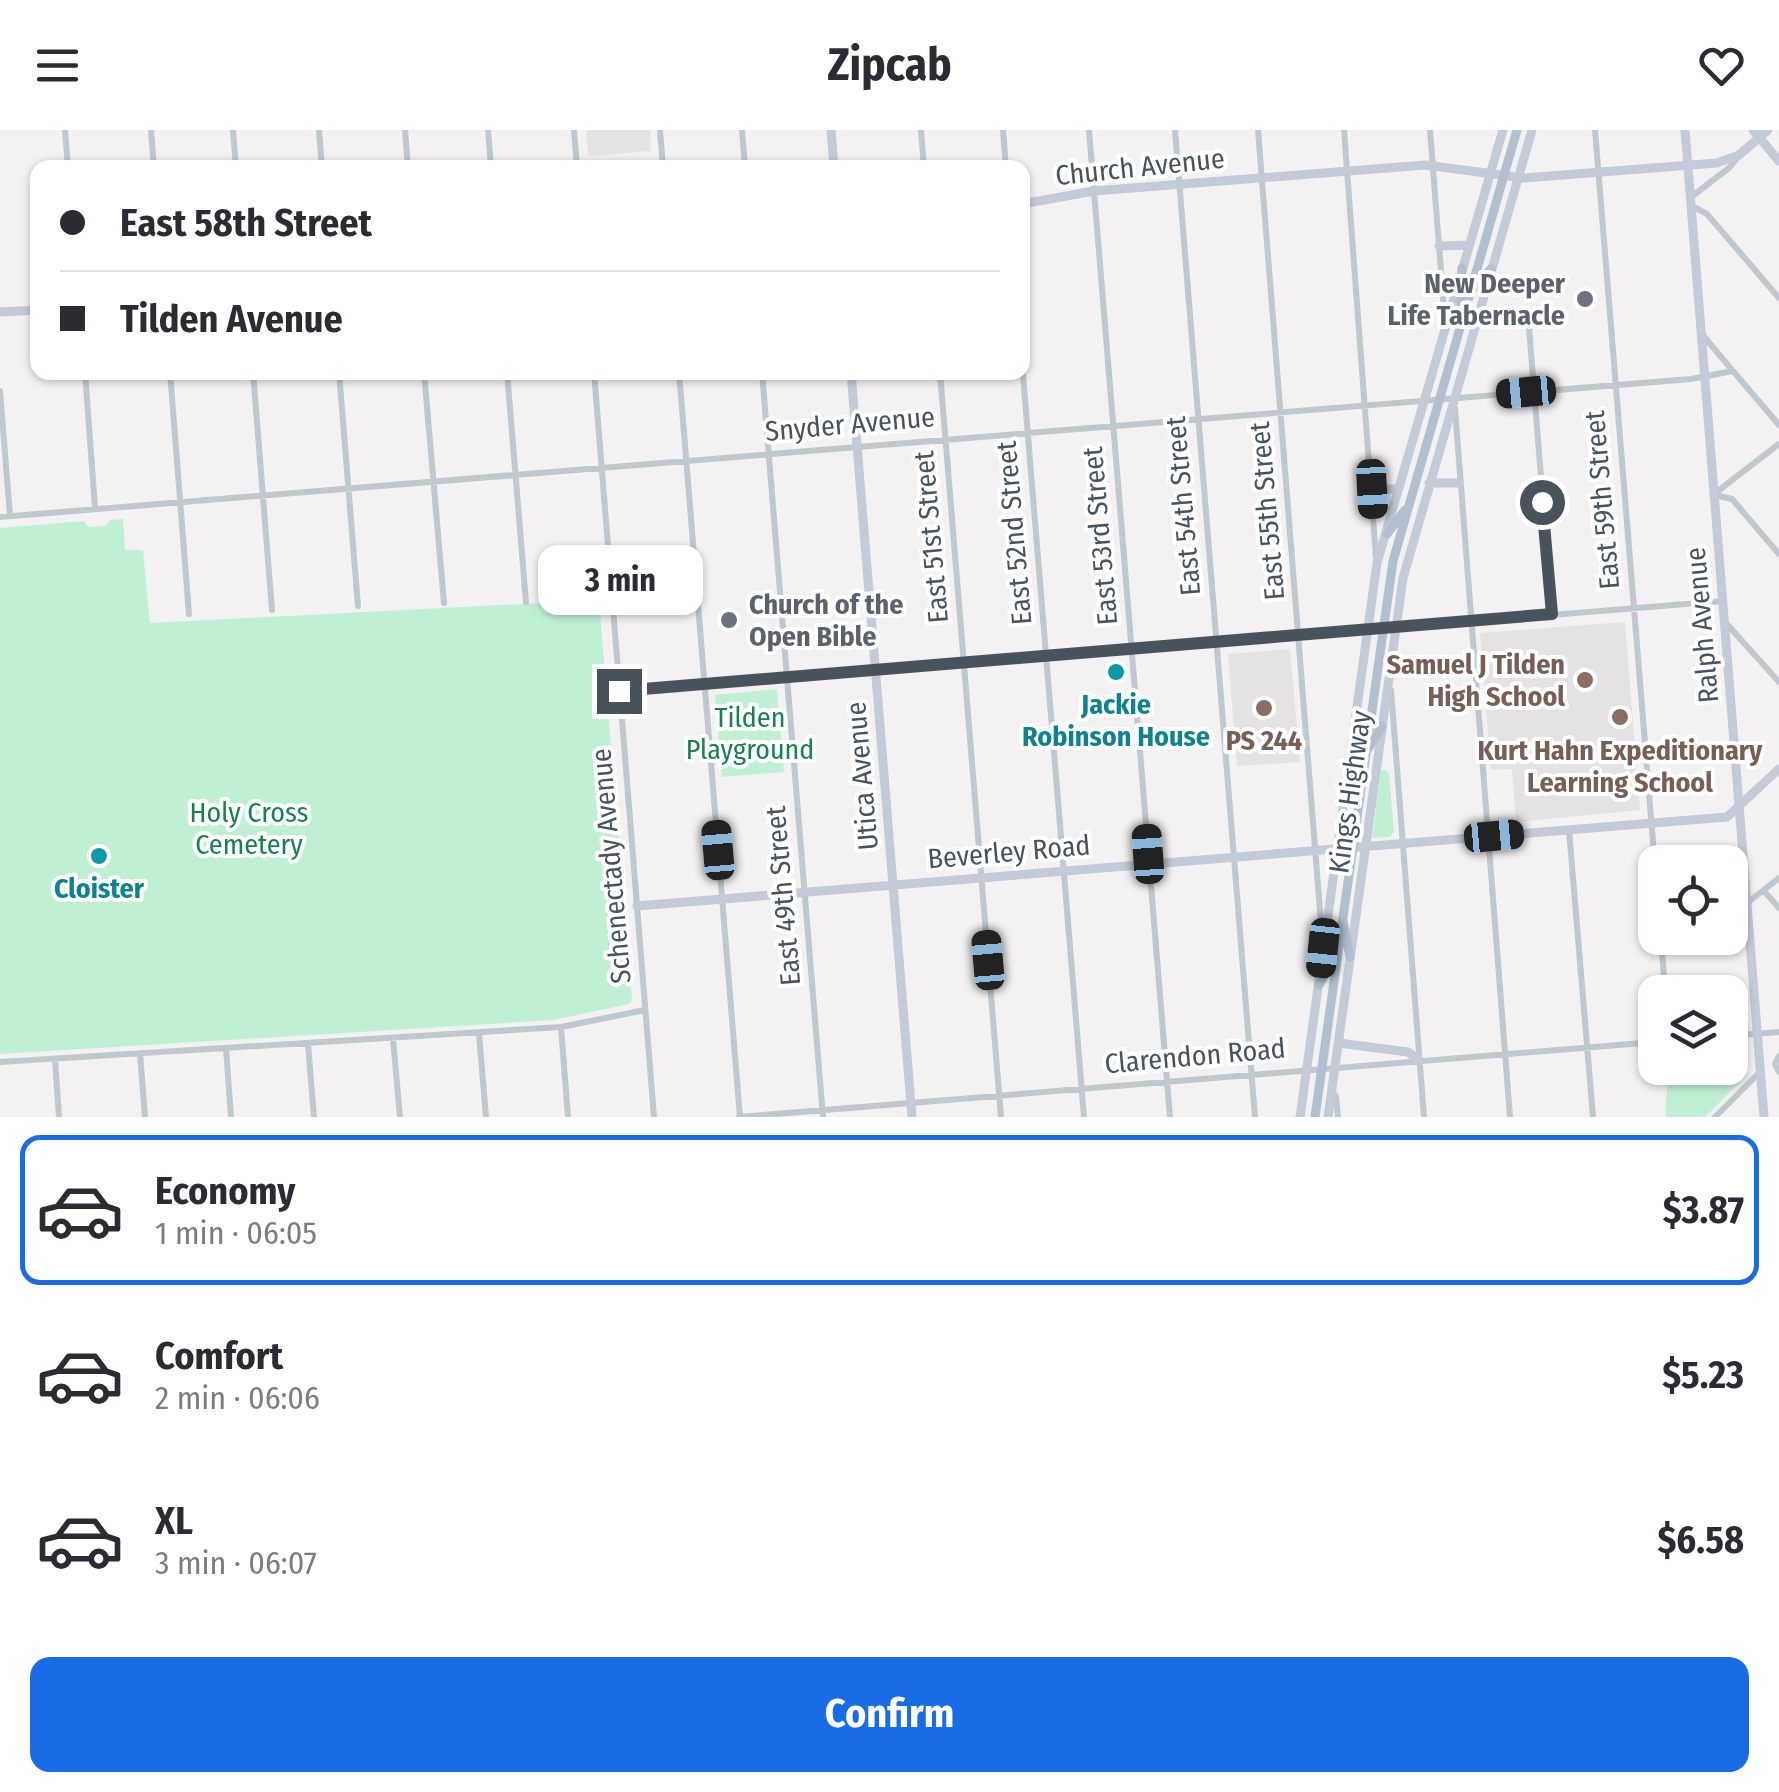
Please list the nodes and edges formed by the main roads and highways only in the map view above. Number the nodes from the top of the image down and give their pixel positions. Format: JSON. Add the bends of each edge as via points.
{"nodes":[{"id":1,"x":1517,"y":130,"type":"edge"},
{"id":2,"x":1462,"y":268,"type":"road end"},
{"id":3,"x":1491,"y":269,"type":"road end"},
{"id":4,"x":1470,"y":292,"type":"junction"},
{"id":5,"x":1460,"y":328,"type":"junction"},
{"id":6,"x":1409,"y":504,"type":"junction"},
{"id":7,"x":1386,"y":534,"type":"road end"},
{"id":8,"x":1382,"y":726,"type":"road end"},
{"id":9,"x":1364,"y":754,"type":"junction"},
{"id":10,"x":1349,"y":761,"type":"road end"},
{"id":11,"x":1357,"y":804,"type":"junction"},
{"id":12,"x":1341,"y":914,"type":"junction"},
{"id":13,"x":1335,"y":955,"type":"junction"},
{"id":14,"x":1350,"y":958,"type":"road end"},
{"id":15,"x":1319,"y":985,"type":"road end"},
{"id":16,"x":1315,"y":1117,"type":"edge"}],
"edges":[{"from":1,"to":4,"type":"main road","name":"Kings Highway"},
{"from":2,"to":5,"type":"main road"},
{"from":3,"to":4,"type":"main road"},
{"from":4,"to":5,"type":"main road","name":"Kings Highway"},
{"from":5,"to":6,"type":"main road","name":"Kings Highway"},
{"from":6,"to":7,"type":"main road"},
{"from":6,"to":9,"type":"main road","name":"Kings Highway","via":[[1393,561]]},
{"from":8,"to":9,"type":"main road"},
{"from":9,"to":11,"type":"main road","name":"Kings Highway"},
{"from":10,"to":11,"type":"main road"},
{"from":11,"to":12,"type":"main road","name":"Kings Highway"},
{"from":12,"to":13,"type":"main road","name":"Kings Highway"},
{"from":12,"to":14,"type":"main road"},
{"from":13,"to":15,"type":"main road"},
{"from":13,"to":16,"type":"main road","name":"Kings Highway"}]}
